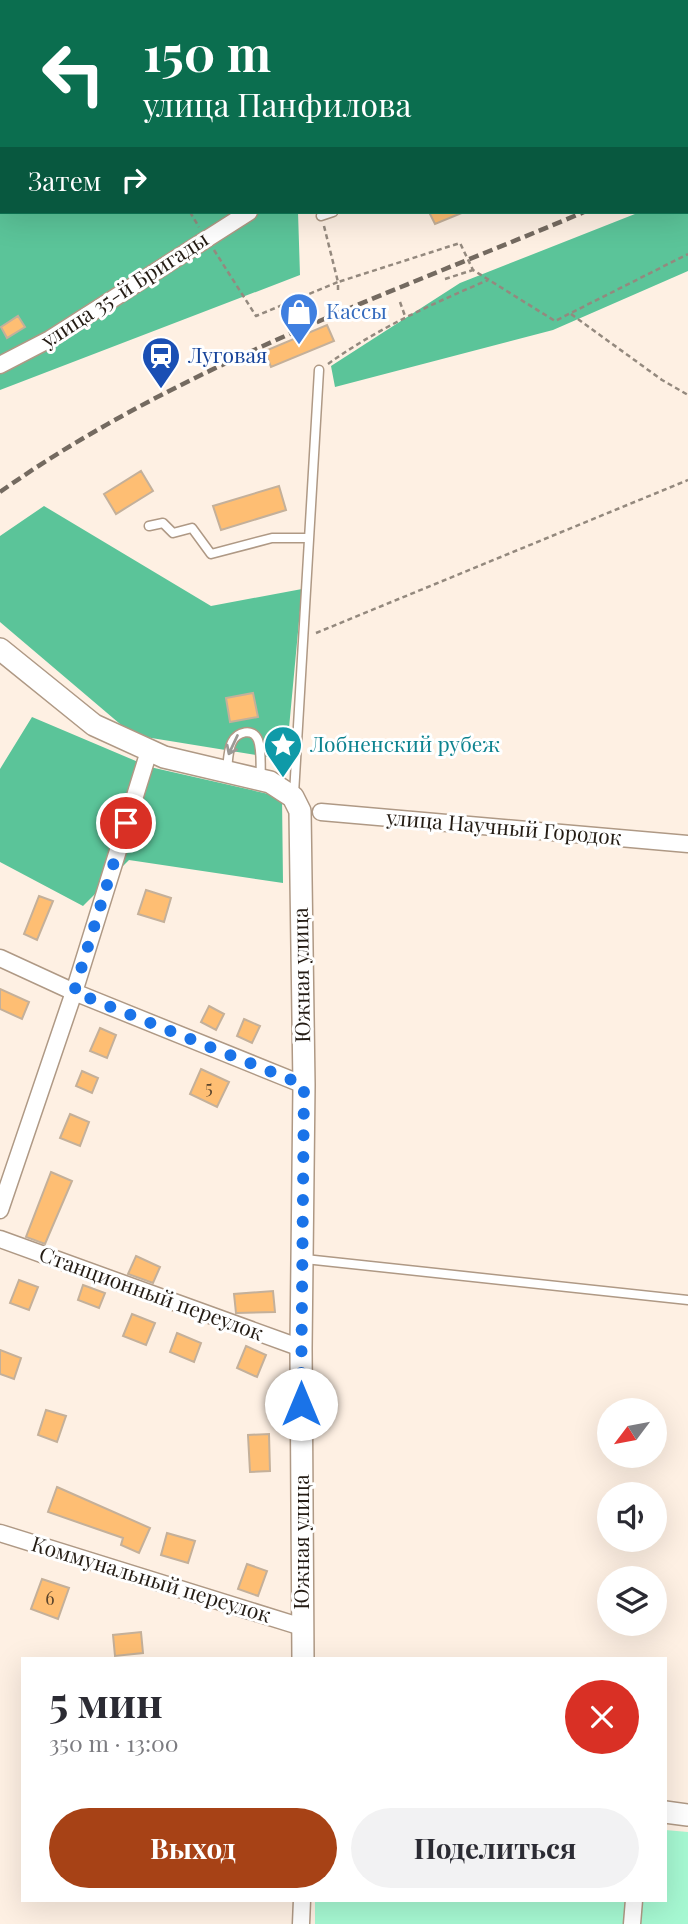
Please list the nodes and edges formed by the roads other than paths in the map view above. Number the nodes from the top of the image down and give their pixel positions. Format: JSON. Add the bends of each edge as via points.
{"nodes":[{"id":1,"x":245,"y":214,"type":"edge"},
{"id":2,"x":327,"y":214,"type":"edge"},
{"id":3,"x":321,"y":216,"type":"road end"},
{"id":4,"x":0,"y":365,"type":"edge"},
{"id":5,"x":319,"y":370,"type":"road end"},
{"id":6,"x":149,"y":526,"type":"dead end"},
{"id":7,"x":309,"y":538,"type":"junction"},
{"id":8,"x":0,"y":649,"type":"edge"},
{"id":9,"x":149,"y":751,"type":"junction"},
{"id":10,"x":227,"y":773,"type":"junction"},
{"id":11,"x":261,"y":780,"type":"junction"},
{"id":12,"x":293,"y":797,"type":"junction"},
{"id":13,"x":321,"y":812,"type":"dead end"},
{"id":14,"x":688,"y":844,"type":"edge"},
{"id":15,"x":0,"y":958,"type":"edge"},
{"id":16,"x":74,"y":992,"type":"junction"},
{"id":17,"x":304,"y":1085,"type":"junction"},
{"id":18,"x":0,"y":1210,"type":"edge"},
{"id":19,"x":0,"y":1239,"type":"edge"},
{"id":20,"x":302,"y":1259,"type":"junction"},
{"id":21,"x":688,"y":1300,"type":"edge"},
{"id":22,"x":301,"y":1348,"type":"junction"},
{"id":23,"x":0,"y":1533,"type":"edge"},
{"id":24,"x":302,"y":1628,"type":"junction"},
{"id":25,"x":303,"y":1657,"type":"edge"},
{"id":26,"x":667,"y":1812,"type":"edge"},
{"id":27,"x":688,"y":1815,"type":"edge"},
{"id":28,"x":302,"y":1902,"type":"edge"},
{"id":29,"x":634,"y":1902,"type":"edge"},
{"id":30,"x":301,"y":1924,"type":"edge"},
{"id":31,"x":632,"y":1924,"type":"edge"}],
"edges":[{"from":1,"to":4,"type":"street","name":"улица 35-й Бригады","via":[[50,340]]},
{"from":2,"to":3,"type":"lane"},
{"from":5,"to":7,"type":"lane"},
{"from":6,"to":7,"type":"lane","via":[[163,523],[173,533],[192,528],[211,554],[272,538]]},
{"from":7,"to":12,"type":"lane"},
{"from":8,"to":9,"type":"street","via":[[94,726]]},
{"from":9,"to":10,"type":"street"},
{"from":9,"to":16,"type":"street"},
{"from":10,"to":11,"type":"street"},
{"from":11,"to":10,"type":"lane","one_way":true,"via":[[258,741],[249,731],[232,741]]},
{"from":11,"to":12,"type":"street"},
{"from":12,"to":17,"type":"street","name":"Южная улица","via":[[300,811]]},
{"from":13,"to":14,"type":"street","name":"улица Научный Городок"},
{"from":15,"to":16,"type":"street"},
{"from":16,"to":17,"type":"street"},
{"from":16,"to":18,"type":"street"},
{"from":17,"to":20,"type":"street","name":"Южная улица"},
{"from":19,"to":22,"type":"street","name":"Станционный переулок"},
{"from":20,"to":21,"type":"lane"},
{"from":20,"to":22,"type":"street","name":"Южная улица"},
{"from":22,"to":24,"type":"street","name":"Южная улица"},
{"from":23,"to":24,"type":"street","name":"Коммунальный переулок"},
{"from":24,"to":25,"type":"street","name":"Южная улица"},
{"from":26,"to":27,"type":"street"},
{"from":28,"to":30,"type":"street"},
{"from":29,"to":31,"type":"street"}]}
